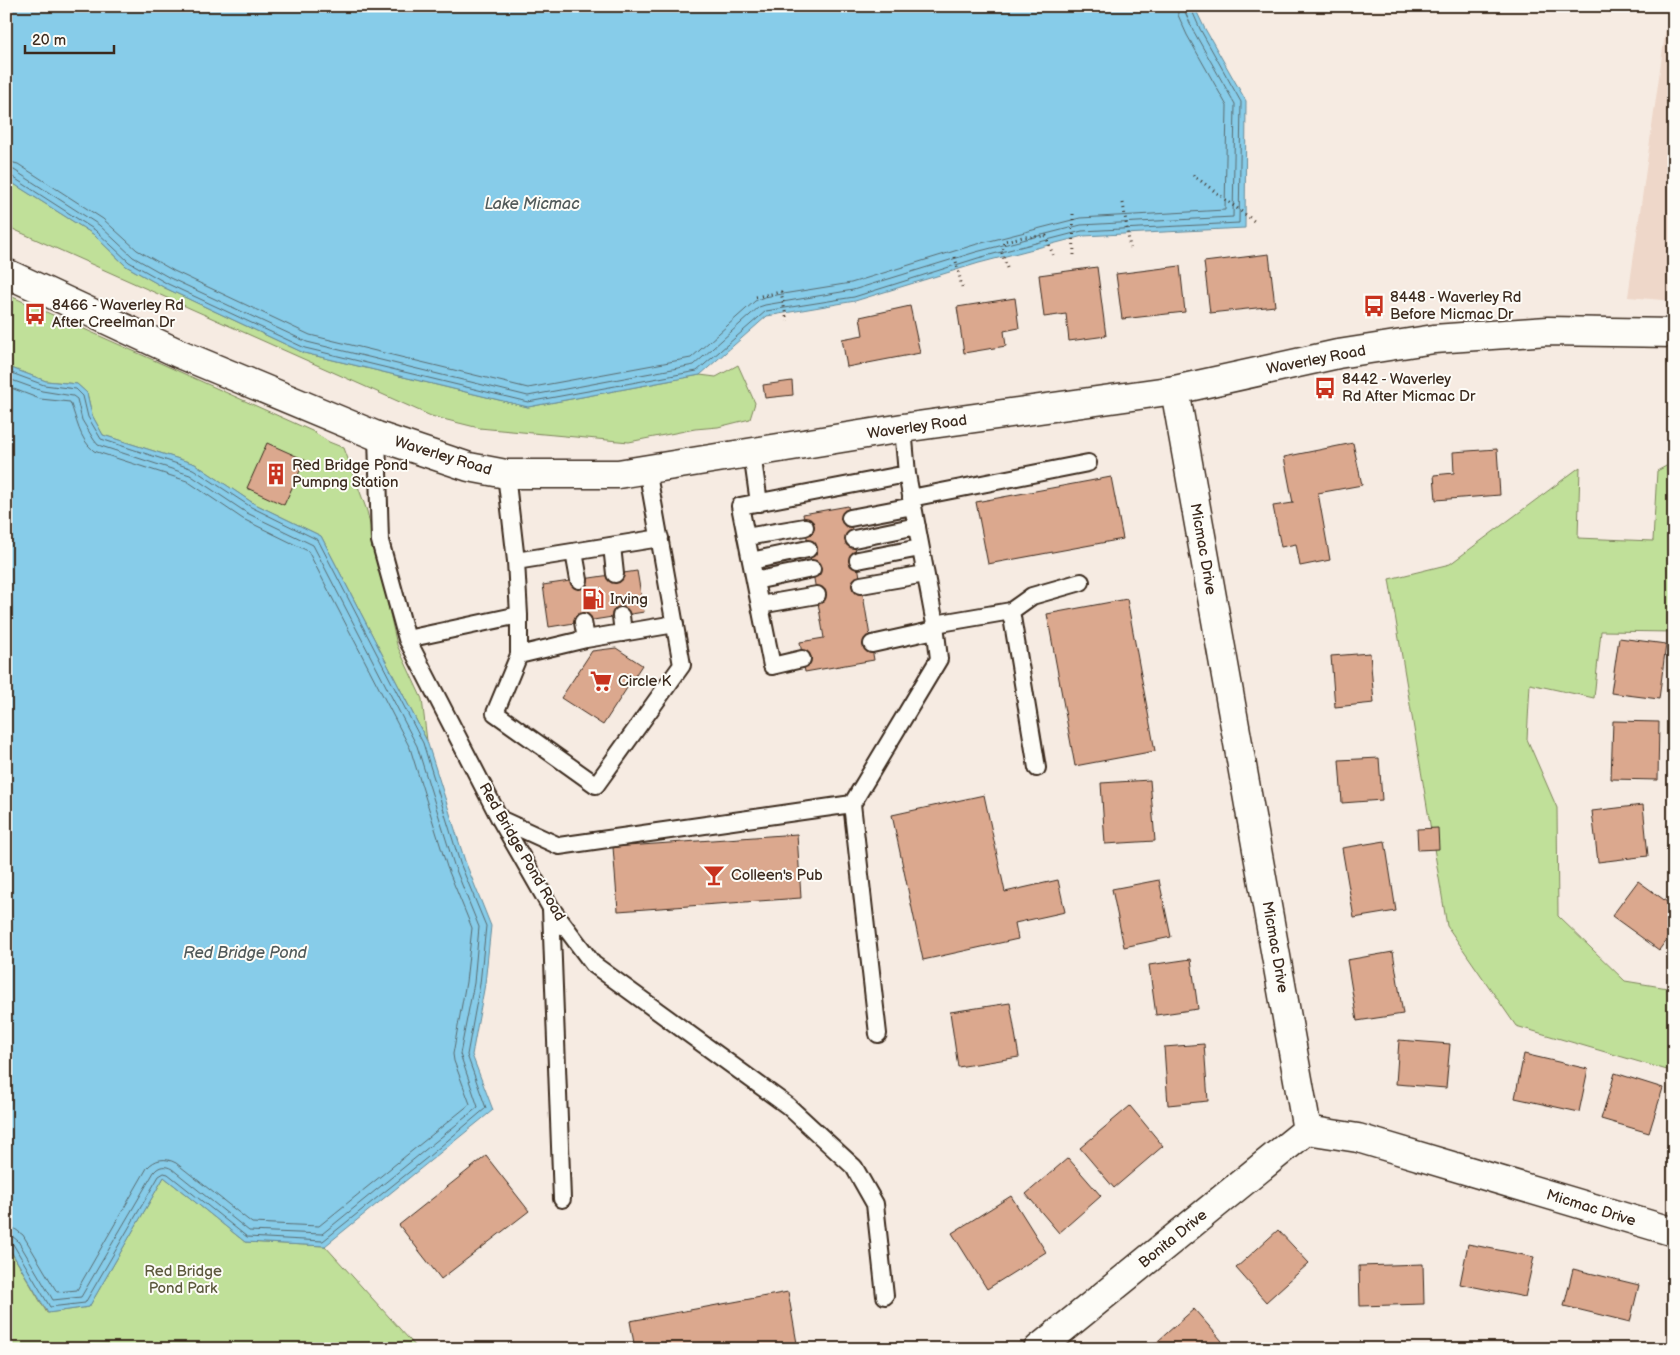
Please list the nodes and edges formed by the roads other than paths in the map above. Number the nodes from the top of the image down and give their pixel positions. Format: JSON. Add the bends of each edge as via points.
{"nodes":[{"id":1,"x":6,"y":273,"type":"edge"},
{"id":2,"x":1674,"y":333,"type":"edge"},
{"id":3,"x":1174,"y":390,"type":"junction"},
{"id":4,"x":904,"y":428,"type":"junction"},
{"id":5,"x":377,"y":436,"type":"junction"},
{"id":6,"x":752,"y":453,"type":"junction"},
{"id":7,"x":1088,"y":463,"type":"dead end"},
{"id":8,"x":647,"y":469,"type":"junction"},
{"id":9,"x":506,"y":474,"type":"junction"},
{"id":10,"x":907,"y":474,"type":"junction"},
{"id":11,"x":912,"y":502,"type":"junction"},
{"id":12,"x":759,"y":503,"type":"junction"},
{"id":13,"x":850,"y":518,"type":"dead end"},
{"id":14,"x":916,"y":526,"type":"junction"},
{"id":15,"x":805,"y":527,"type":"dead end"},
{"id":16,"x":746,"y":537,"type":"junction"},
{"id":17,"x":660,"y":538,"type":"junction"},
{"id":18,"x":854,"y":539,"type":"dead end"},
{"id":19,"x":612,"y":546,"type":"junction"},
{"id":20,"x":920,"y":548,"type":"junction"},
{"id":21,"x":808,"y":549,"type":"dead end"},
{"id":22,"x":574,"y":552,"type":"junction"},
{"id":23,"x":858,"y":560,"type":"dead end"},
{"id":24,"x":516,"y":561,"type":"junction"},
{"id":25,"x":751,"y":561,"type":"junction"},
{"id":26,"x":812,"y":569,"type":"dead end"},
{"id":27,"x":615,"y":574,"type":"dead end"},
{"id":28,"x":925,"y":574,"type":"junction"},
{"id":29,"x":579,"y":580,"type":"dead end"},
{"id":30,"x":755,"y":581,"type":"junction"},
{"id":31,"x":1081,"y":582,"type":"dead end"},
{"id":32,"x":861,"y":585,"type":"dead end"},
{"id":33,"x":817,"y":595,"type":"dead end"},
{"id":34,"x":760,"y":605,"type":"junction"},
{"id":35,"x":1011,"y":611,"type":"junction"},
{"id":36,"x":519,"y":615,"type":"junction"},
{"id":37,"x":621,"y":616,"type":"dead end"},
{"id":38,"x":583,"y":622,"type":"dead end"},
{"id":39,"x":675,"y":624,"type":"junction"},
{"id":40,"x":935,"y":627,"type":"junction"},
{"id":41,"x":623,"y":633,"type":"junction"},
{"id":42,"x":407,"y":639,"type":"junction"},
{"id":43,"x":586,"y":639,"type":"junction"},
{"id":44,"x":872,"y":644,"type":"dead end"},
{"id":45,"x":519,"y":655,"type":"junction"},
{"id":46,"x":802,"y":659,"type":"dead end"},
{"id":47,"x":1038,"y":768,"type":"dead end"},
{"id":48,"x":852,"y":804,"type":"junction"},
{"id":49,"x":500,"y":819,"type":"junction"},
{"id":50,"x":551,"y":908,"type":"junction"},
{"id":51,"x":878,"y":1034,"type":"dead end"},
{"id":52,"x":1308,"y":1130,"type":"junction"},
{"id":53,"x":562,"y":1199,"type":"dead end"},
{"id":54,"x":1674,"y":1232,"type":"edge"},
{"id":55,"x":885,"y":1296,"type":"dead end"},
{"id":56,"x":1038,"y":1349,"type":"edge"}],
"edges":[{"from":1,"to":5,"type":"main road","name":"Waverley Road","via":[[178,353]]},
{"from":2,"to":3,"type":"main road","name":"Waverley Road","via":[[1548,331],[1434,339],[1338,354]]},
{"from":3,"to":4,"type":"main road","name":"Waverley Road"},
{"from":3,"to":52,"type":"main road","name":"Micmac Drive"},
{"from":4,"to":6,"type":"main road","name":"Waverley Road"},
{"from":4,"to":10,"type":"lane"},
{"from":5,"to":9,"type":"main road","name":"Waverley Road","via":[[469,467]]},
{"from":5,"to":42,"type":"lane","name":"Red Bridge Pond Road","via":[[380,541]]},
{"from":6,"to":8,"type":"main road","name":"Waverley Road"},
{"from":6,"to":12,"type":"lane"},
{"from":7,"to":11,"type":"lane"},
{"from":8,"to":9,"type":"main road","name":"Waverley Road","via":[[618,474]]},
{"from":8,"to":17,"type":"lane"},
{"from":9,"to":24,"type":"lane"},
{"from":10,"to":11,"type":"lane"},
{"from":10,"to":12,"type":"lane"},
{"from":11,"to":13,"type":"lane"},
{"from":11,"to":14,"type":"lane"},
{"from":12,"to":16,"type":"lane","via":[[740,506]]},
{"from":14,"to":18,"type":"lane"},
{"from":14,"to":20,"type":"lane"},
{"from":15,"to":16,"type":"lane"},
{"from":16,"to":25,"type":"lane"},
{"from":17,"to":19,"type":"lane"},
{"from":17,"to":39,"type":"lane"},
{"from":19,"to":22,"type":"lane"},
{"from":19,"to":27,"type":"lane"},
{"from":20,"to":23,"type":"lane"},
{"from":20,"to":28,"type":"lane"},
{"from":21,"to":25,"type":"lane"},
{"from":22,"to":24,"type":"lane"},
{"from":22,"to":29,"type":"lane"},
{"from":24,"to":36,"type":"lane"},
{"from":25,"to":30,"type":"lane"},
{"from":26,"to":30,"type":"lane"},
{"from":28,"to":32,"type":"lane"},
{"from":28,"to":40,"type":"lane"},
{"from":30,"to":34,"type":"lane"},
{"from":31,"to":35,"type":"lane","via":[[1032,596]]},
{"from":33,"to":34,"type":"lane"},
{"from":34,"to":46,"type":"lane","via":[[772,666]]},
{"from":35,"to":40,"type":"lane"},
{"from":35,"to":47,"type":"lane"},
{"from":36,"to":42,"type":"lane"},
{"from":36,"to":45,"type":"lane"},
{"from":37,"to":41,"type":"lane"},
{"from":38,"to":43,"type":"lane"},
{"from":39,"to":41,"type":"lane"},
{"from":39,"to":45,"type":"lane","via":[[682,665],[596,784],[494,713]]},
{"from":40,"to":44,"type":"lane"},
{"from":40,"to":48,"type":"lane","via":[[939,659]]},
{"from":41,"to":43,"type":"lane"},
{"from":42,"to":49,"type":"lane","name":"Red Bridge Pond Road"},
{"from":43,"to":45,"type":"lane"},
{"from":48,"to":49,"type":"lane","via":[[559,846]]},
{"from":48,"to":51,"type":"lane"},
{"from":49,"to":50,"type":"lane","name":"Red Bridge Pond Road"},
{"from":50,"to":53,"type":"lane"},
{"from":50,"to":55,"type":"lane","name":"Red Bridge Pond Road","via":[[593,964],[788,1106],[854,1167],[875,1204]]},
{"from":52,"to":54,"type":"main road","name":"Micmac Drive","via":[[1358,1138]]},
{"from":52,"to":56,"type":"main road","name":"Bonita Drive"}]}
